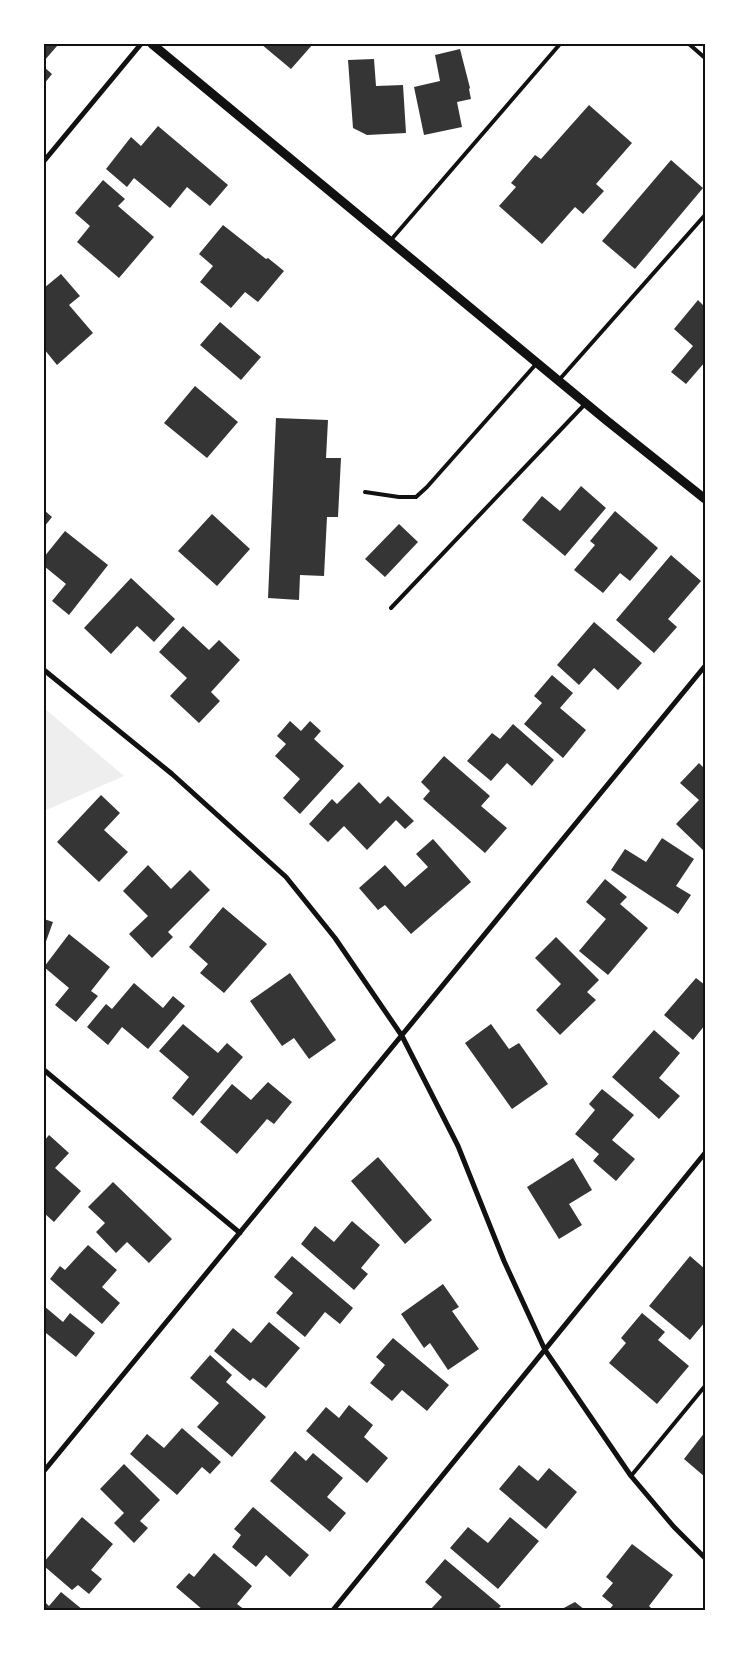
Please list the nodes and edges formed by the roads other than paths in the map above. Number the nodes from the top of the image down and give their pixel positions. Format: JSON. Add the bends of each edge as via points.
{"nodes":[{"id":1,"x":141,"y":44,"type":"edge"},
{"id":2,"x":152,"y":44,"type":"edge"},
{"id":3,"x":560,"y":44,"type":"edge"},
{"id":4,"x":689,"y":44,"type":"edge"},
{"id":5,"x":705,"y":58,"type":"edge"},
{"id":6,"x":44,"y":160,"type":"edge"},
{"id":7,"x":705,"y":215,"type":"edge"},
{"id":8,"x":390,"y":241,"type":"junction"},
{"id":9,"x":538,"y":363,"type":"junction"},
{"id":10,"x":559,"y":381,"type":"junction"},
{"id":11,"x":586,"y":403,"type":"junction"},
{"id":12,"x":366,"y":492,"type":"dead end"},
{"id":13,"x":705,"y":498,"type":"edge"},
{"id":14,"x":391,"y":608,"type":"dead end"},
{"id":15,"x":705,"y":666,"type":"edge"},
{"id":16,"x":44,"y":670,"type":"edge"},
{"id":17,"x":402,"y":1036,"type":"junction"},
{"id":18,"x":44,"y":1070,"type":"edge"},
{"id":19,"x":705,"y":1153,"type":"edge"},
{"id":20,"x":240,"y":1233,"type":"junction"},
{"id":21,"x":544,"y":1350,"type":"junction"},
{"id":22,"x":705,"y":1386,"type":"edge"},
{"id":23,"x":44,"y":1471,"type":"edge"},
{"id":24,"x":631,"y":1476,"type":"junction"},
{"id":25,"x":705,"y":1558,"type":"edge"},
{"id":26,"x":333,"y":1610,"type":"edge"}],
"edges":[{"from":1,"to":6,"type":"street"},
{"from":2,"to":8,"type":"street"},
{"from":3,"to":8,"type":"lane"},
{"from":4,"to":5,"type":"lane"},
{"from":7,"to":10,"type":"lane"},
{"from":8,"to":9,"type":"street"},
{"from":9,"to":10,"type":"street"},
{"from":9,"to":12,"type":"lane","via":[[416,497]]},
{"from":10,"to":11,"type":"street"},
{"from":11,"to":13,"type":"street"},
{"from":11,"to":14,"type":"lane"},
{"from":15,"to":17,"type":"street"},
{"from":16,"to":17,"type":"street","via":[[172,774],[286,877],[335,938]]},
{"from":17,"to":20,"type":"street"},
{"from":17,"to":21,"type":"street","via":[[458,1146]]},
{"from":18,"to":20,"type":"street"},
{"from":19,"to":21,"type":"street"},
{"from":20,"to":23,"type":"street"},
{"from":21,"to":24,"type":"street"},
{"from":21,"to":26,"type":"street"},
{"from":22,"to":24,"type":"lane"},
{"from":24,"to":25,"type":"street"}]}
